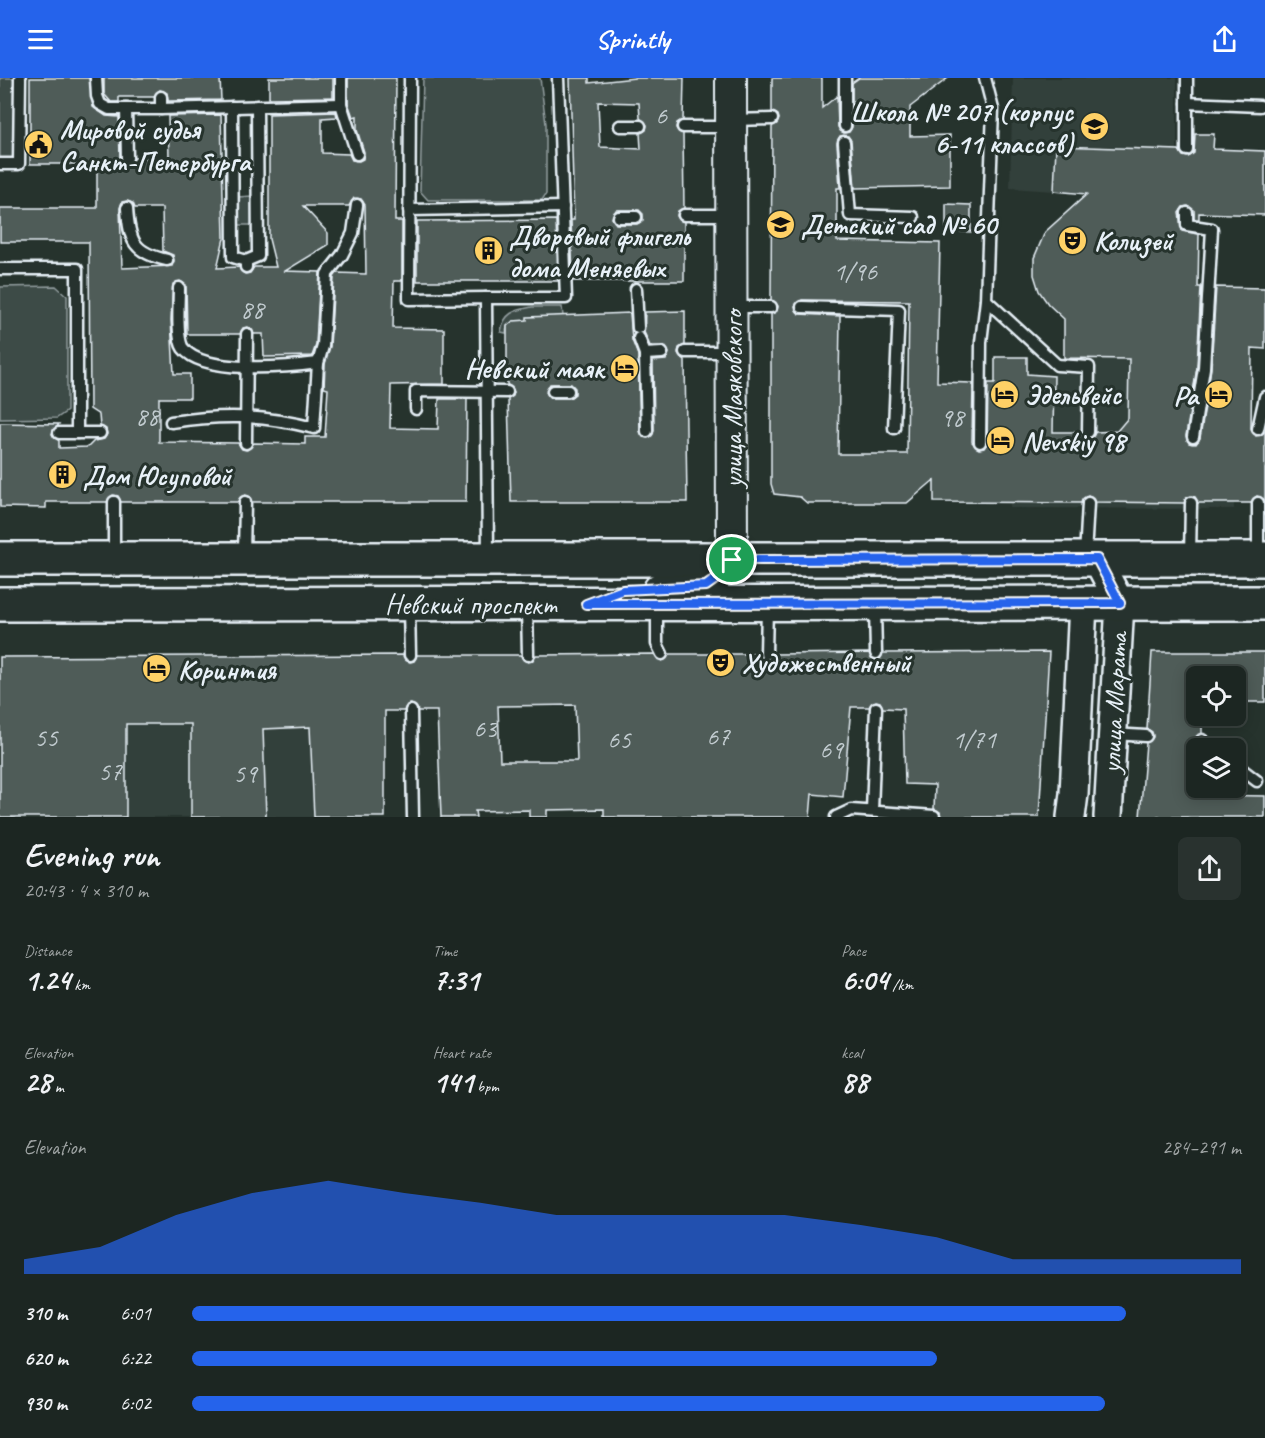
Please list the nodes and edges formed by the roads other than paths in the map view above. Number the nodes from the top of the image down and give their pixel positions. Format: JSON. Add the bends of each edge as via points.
{"nodes":[{"id":1,"x":20,"y":78,"type":"edge"},
{"id":2,"x":96,"y":78,"type":"edge"},
{"id":3,"x":341,"y":78,"type":"edge"},
{"id":4,"x":410,"y":78,"type":"edge"},
{"id":5,"x":558,"y":78,"type":"edge"},
{"id":6,"x":731,"y":78,"type":"edge"},
{"id":7,"x":845,"y":78,"type":"edge"},
{"id":8,"x":985,"y":78,"type":"edge"},
{"id":9,"x":1187,"y":78,"type":"edge"},
{"id":10,"x":249,"y":95,"type":"dead end"},
{"id":11,"x":161,"y":97,"type":"dead end"},
{"id":12,"x":1187,"y":103,"type":"junction"},
{"id":13,"x":341,"y":104,"type":"junction"},
{"id":14,"x":253,"y":106,"type":"junction"},
{"id":15,"x":1260,"y":106,"type":"dead end"},
{"id":16,"x":232,"y":107,"type":"junction"},
{"id":17,"x":126,"y":109,"type":"junction"},
{"id":18,"x":161,"y":109,"type":"junction"},
{"id":19,"x":772,"y":119,"type":"dead end"},
{"id":20,"x":842,"y":121,"type":"dead end"},
{"id":21,"x":732,"y":123,"type":"junction"},
{"id":22,"x":620,"y":126,"type":"dead end"},
{"id":23,"x":640,"y":126,"type":"dead end"},
{"id":24,"x":683,"y":127,"type":"dead end"},
{"id":25,"x":844,"y":142,"type":"dead end"},
{"id":26,"x":1187,"y":150,"type":"dead end"},
{"id":27,"x":357,"y":154,"type":"dead end"},
{"id":28,"x":127,"y":158,"type":"dead end"},
{"id":29,"x":0,"y":164,"type":"edge"},
{"id":30,"x":357,"y":206,"type":"dead end"},
{"id":31,"x":563,"y":207,"type":"junction"},
{"id":32,"x":127,"y":208,"type":"dead end"},
{"id":33,"x":409,"y":210,"type":"junction"},
{"id":34,"x":1187,"y":213,"type":"dead end"},
{"id":35,"x":732,"y":215,"type":"junction"},
{"id":36,"x":684,"y":216,"type":"dead end"},
{"id":37,"x":619,"y":217,"type":"dead end"},
{"id":38,"x":636,"y":217,"type":"dead end"},
{"id":39,"x":913,"y":217,"type":"dead end"},
{"id":40,"x":167,"y":260,"type":"dead end"},
{"id":41,"x":0,"y":269,"type":"edge"},
{"id":42,"x":179,"y":288,"type":"dead end"},
{"id":43,"x":636,"y":289,"type":"dead end"},
{"id":44,"x":486,"y":298,"type":"junction"},
{"id":45,"x":986,"y":300,"type":"junction"},
{"id":46,"x":732,"y":307,"type":"junction"},
{"id":47,"x":771,"y":307,"type":"dead end"},
{"id":48,"x":802,"y":307,"type":"dead end"},
{"id":49,"x":247,"y":334,"type":"dead end"},
{"id":50,"x":685,"y":352,"type":"dead end"},
{"id":51,"x":732,"y":352,"type":"junction"},
{"id":52,"x":662,"y":353,"type":"dead end"},
{"id":53,"x":645,"y":354,"type":"junction"},
{"id":54,"x":318,"y":363,"type":"junction"},
{"id":55,"x":247,"y":367,"type":"junction"},
{"id":56,"x":553,"y":391,"type":"dead end"},
{"id":57,"x":568,"y":391,"type":"dead end"},
{"id":58,"x":487,"y":392,"type":"junction"},
{"id":59,"x":507,"y":392,"type":"dead end"},
{"id":60,"x":1265,"y":397,"type":"edge"},
{"id":61,"x":416,"y":409,"type":"dead end"},
{"id":62,"x":246,"y":415,"type":"junction"},
{"id":63,"x":171,"y":422,"type":"dead end"},
{"id":64,"x":894,"y":428,"type":"dead end"},
{"id":65,"x":1258,"y":429,"type":"dead end"},
{"id":66,"x":647,"y":431,"type":"dead end"},
{"id":67,"x":1088,"y":432,"type":"dead end"},
{"id":68,"x":59,"y":433,"type":"dead end"},
{"id":69,"x":100,"y":433,"type":"dead end"},
{"id":70,"x":77,"y":434,"type":"junction"},
{"id":71,"x":1193,"y":437,"type":"dead end"},
{"id":72,"x":980,"y":442,"type":"dead end"},
{"id":73,"x":246,"y":443,"type":"dead end"},
{"id":74,"x":114,"y":502,"type":"dead end"},
{"id":75,"x":245,"y":502,"type":"dead end"},
{"id":76,"x":1088,"y":502,"type":"dead end"},
{"id":77,"x":1191,"y":503,"type":"dead end"},
{"id":78,"x":1258,"y":503,"type":"dead end"},
{"id":79,"x":0,"y":559,"type":"edge"},
{"id":80,"x":114,"y":559,"type":"junction"},
{"id":81,"x":488,"y":559,"type":"junction"},
{"id":82,"x":1091,"y":559,"type":"junction"},
{"id":83,"x":1190,"y":559,"type":"junction"},
{"id":84,"x":1262,"y":559,"type":"edge"},
{"id":85,"x":244,"y":560,"type":"junction"},
{"id":86,"x":732,"y":560,"type":"junction"},
{"id":87,"x":875,"y":603,"type":"junction"},
{"id":88,"x":1083,"y":603,"type":"junction"},
{"id":89,"x":1120,"y":603,"type":"junction"},
{"id":90,"x":1265,"y":603,"type":"edge"},
{"id":91,"x":0,"y":604,"type":"edge"},
{"id":92,"x":409,"y":604,"type":"junction"},
{"id":93,"x":527,"y":604,"type":"junction"},
{"id":94,"x":586,"y":604,"type":"junction"},
{"id":95,"x":657,"y":604,"type":"junction"},
{"id":96,"x":767,"y":604,"type":"junction"},
{"id":97,"x":876,"y":653,"type":"dead end"},
{"id":98,"x":662,"y":654,"type":"dead end"},
{"id":99,"x":766,"y":654,"type":"dead end"},
{"id":100,"x":410,"y":655,"type":"dead end"},
{"id":101,"x":528,"y":655,"type":"dead end"},
{"id":102,"x":876,"y":708,"type":"dead end"},
{"id":103,"x":411,"y":711,"type":"dead end"},
{"id":104,"x":1112,"y":734,"type":"junction"},
{"id":105,"x":1146,"y":736,"type":"dead end"},
{"id":106,"x":1246,"y":773,"type":"edge"},
{"id":107,"x":1257,"y":781,"type":"dead end"},
{"id":108,"x":872,"y":811,"type":"junction"},
{"id":109,"x":934,"y":816,"type":"edge"},
{"id":110,"x":413,"y":817,"type":"edge"},
{"id":111,"x":836,"y":817,"type":"edge"},
{"id":112,"x":1071,"y":817,"type":"edge"},
{"id":113,"x":1108,"y":817,"type":"edge"}],
"edges":[{"from":1,"to":29,"type":"lane","via":[[19,164]]},
{"from":2,"to":17,"type":"lane","via":[[100,104],[110,109]]},
{"from":3,"to":13,"type":"lane"},
{"from":4,"to":33,"type":"lane"},
{"from":5,"to":31,"type":"lane"},
{"from":6,"to":21,"type":"main road","name":"улица Маяковского"},
{"from":7,"to":20,"type":"lane"},
{"from":8,"to":45,"type":"lane","via":[[993,109]]},
{"from":9,"to":12,"type":"lane"},
{"from":10,"to":14,"type":"lane"},
{"from":11,"to":18,"type":"lane"},
{"from":12,"to":15,"type":"lane"},
{"from":12,"to":26,"type":"lane"},
{"from":13,"to":14,"type":"lane"},
{"from":13,"to":27,"type":"lane"},
{"from":14,"to":16,"type":"lane"},
{"from":14,"to":16,"type":"lane","via":[[258,256],[246,264],[233,257]]},
{"from":16,"to":18,"type":"lane"},
{"from":17,"to":18,"type":"lane"},
{"from":17,"to":28,"type":"lane"},
{"from":19,"to":21,"type":"lane"},
{"from":21,"to":24,"type":"lane"},
{"from":21,"to":35,"type":"main road","name":"улица Маяковского"},
{"from":22,"to":23,"type":"lane"},
{"from":25,"to":39,"type":"lane","via":[[850,215]]},
{"from":30,"to":54,"type":"lane","via":[[353,233],[327,274],[323,346]]},
{"from":31,"to":33,"type":"lane"},
{"from":31,"to":44,"type":"lane","via":[[566,298]]},
{"from":32,"to":40,"type":"lane","via":[[128,228],[135,246],[149,256]]},
{"from":33,"to":44,"type":"lane","via":[[409,299]]},
{"from":34,"to":71,"type":"lane","via":[[1187,225],[1212,229],[1204,368]]},
{"from":35,"to":36,"type":"lane"},
{"from":35,"to":46,"type":"main road","name":"улица Маяковского"},
{"from":37,"to":38,"type":"lane"},
{"from":41,"to":70,"type":"lane","via":[[77,269]]},
{"from":42,"to":55,"type":"lane","via":[[182,347],[214,363]]},
{"from":43,"to":53,"type":"lane","via":[[639,333]]},
{"from":44,"to":58,"type":"lane"},
{"from":45,"to":67,"type":"lane","via":[[1057,365],[1089,367]]},
{"from":45,"to":72,"type":"lane","via":[[981,342]]},
{"from":46,"to":47,"type":"lane"},
{"from":46,"to":51,"type":"main road","name":"улица Маяковского"},
{"from":48,"to":64,"type":"lane","via":[[899,310]]},
{"from":49,"to":55,"type":"lane"},
{"from":50,"to":51,"type":"lane"},
{"from":51,"to":86,"type":"main road","name":"улица Маяковского"},
{"from":52,"to":53,"type":"lane"},
{"from":53,"to":66,"type":"lane"},
{"from":54,"to":55,"type":"lane"},
{"from":54,"to":62,"type":"lane","via":[[314,428]]},
{"from":55,"to":62,"type":"lane"},
{"from":56,"to":57,"type":"lane"},
{"from":58,"to":59,"type":"lane"},
{"from":58,"to":61,"type":"lane","via":[[416,391]]},
{"from":58,"to":81,"type":"lane"},
{"from":60,"to":65,"type":"lane"},
{"from":62,"to":63,"type":"lane"},
{"from":62,"to":73,"type":"lane"},
{"from":68,"to":70,"type":"lane"},
{"from":69,"to":70,"type":"lane"},
{"from":74,"to":80,"type":"lane"},
{"from":75,"to":85,"type":"lane"},
{"from":76,"to":82,"type":"lane"},
{"from":77,"to":83,"type":"lane"},
{"from":78,"to":84,"type":"lane"},
{"from":79,"to":80,"type":"main road","name":"Невский проспект"},
{"from":80,"to":85,"type":"main road","name":"Невский проспект"},
{"from":81,"to":85,"type":"main road","name":"Невский проспект"},
{"from":81,"to":86,"type":"main road","name":"Невский проспект"},
{"from":82,"to":83,"type":"main road","name":"Невский проспект"},
{"from":82,"to":86,"type":"main road","name":"Невский проспект"},
{"from":82,"to":89,"type":"street","name":"улица Марата"},
{"from":83,"to":84,"type":"main road","name":"Невский проспект"},
{"from":86,"to":94,"type":"main road","via":[[706,586],[623,590]]},
{"from":87,"to":88,"type":"main road","name":"Невский проспект"},
{"from":87,"to":96,"type":"main road","name":"Невский проспект"},
{"from":87,"to":97,"type":"lane"},
{"from":88,"to":89,"type":"main road","name":"Невский проспект"},
{"from":88,"to":112,"type":"street","name":"улица Марата"},
{"from":89,"to":90,"type":"main road","name":"Невский проспект"},
{"from":89,"to":104,"type":"street","name":"улица Марата"},
{"from":91,"to":92,"type":"main road","name":"Невский проспект"},
{"from":92,"to":93,"type":"main road","name":"Невский проспект"},
{"from":92,"to":100,"type":"lane"},
{"from":93,"to":94,"type":"main road","name":"Невский проспект"},
{"from":93,"to":101,"type":"lane"},
{"from":94,"to":95,"type":"main road","name":"Невский проспект"},
{"from":95,"to":96,"type":"main road","name":"Невский проспект"},
{"from":95,"to":98,"type":"lane","via":[[657,644]]},
{"from":96,"to":99,"type":"lane"},
{"from":102,"to":108,"type":"lane"},
{"from":103,"to":110,"type":"lane"},
{"from":104,"to":105,"type":"lane"},
{"from":104,"to":113,"type":"street","name":"улица Марата"},
{"from":106,"to":107,"type":"lane"},
{"from":108,"to":109,"type":"lane"},
{"from":108,"to":111,"type":"lane","via":[[851,810]]}]}
